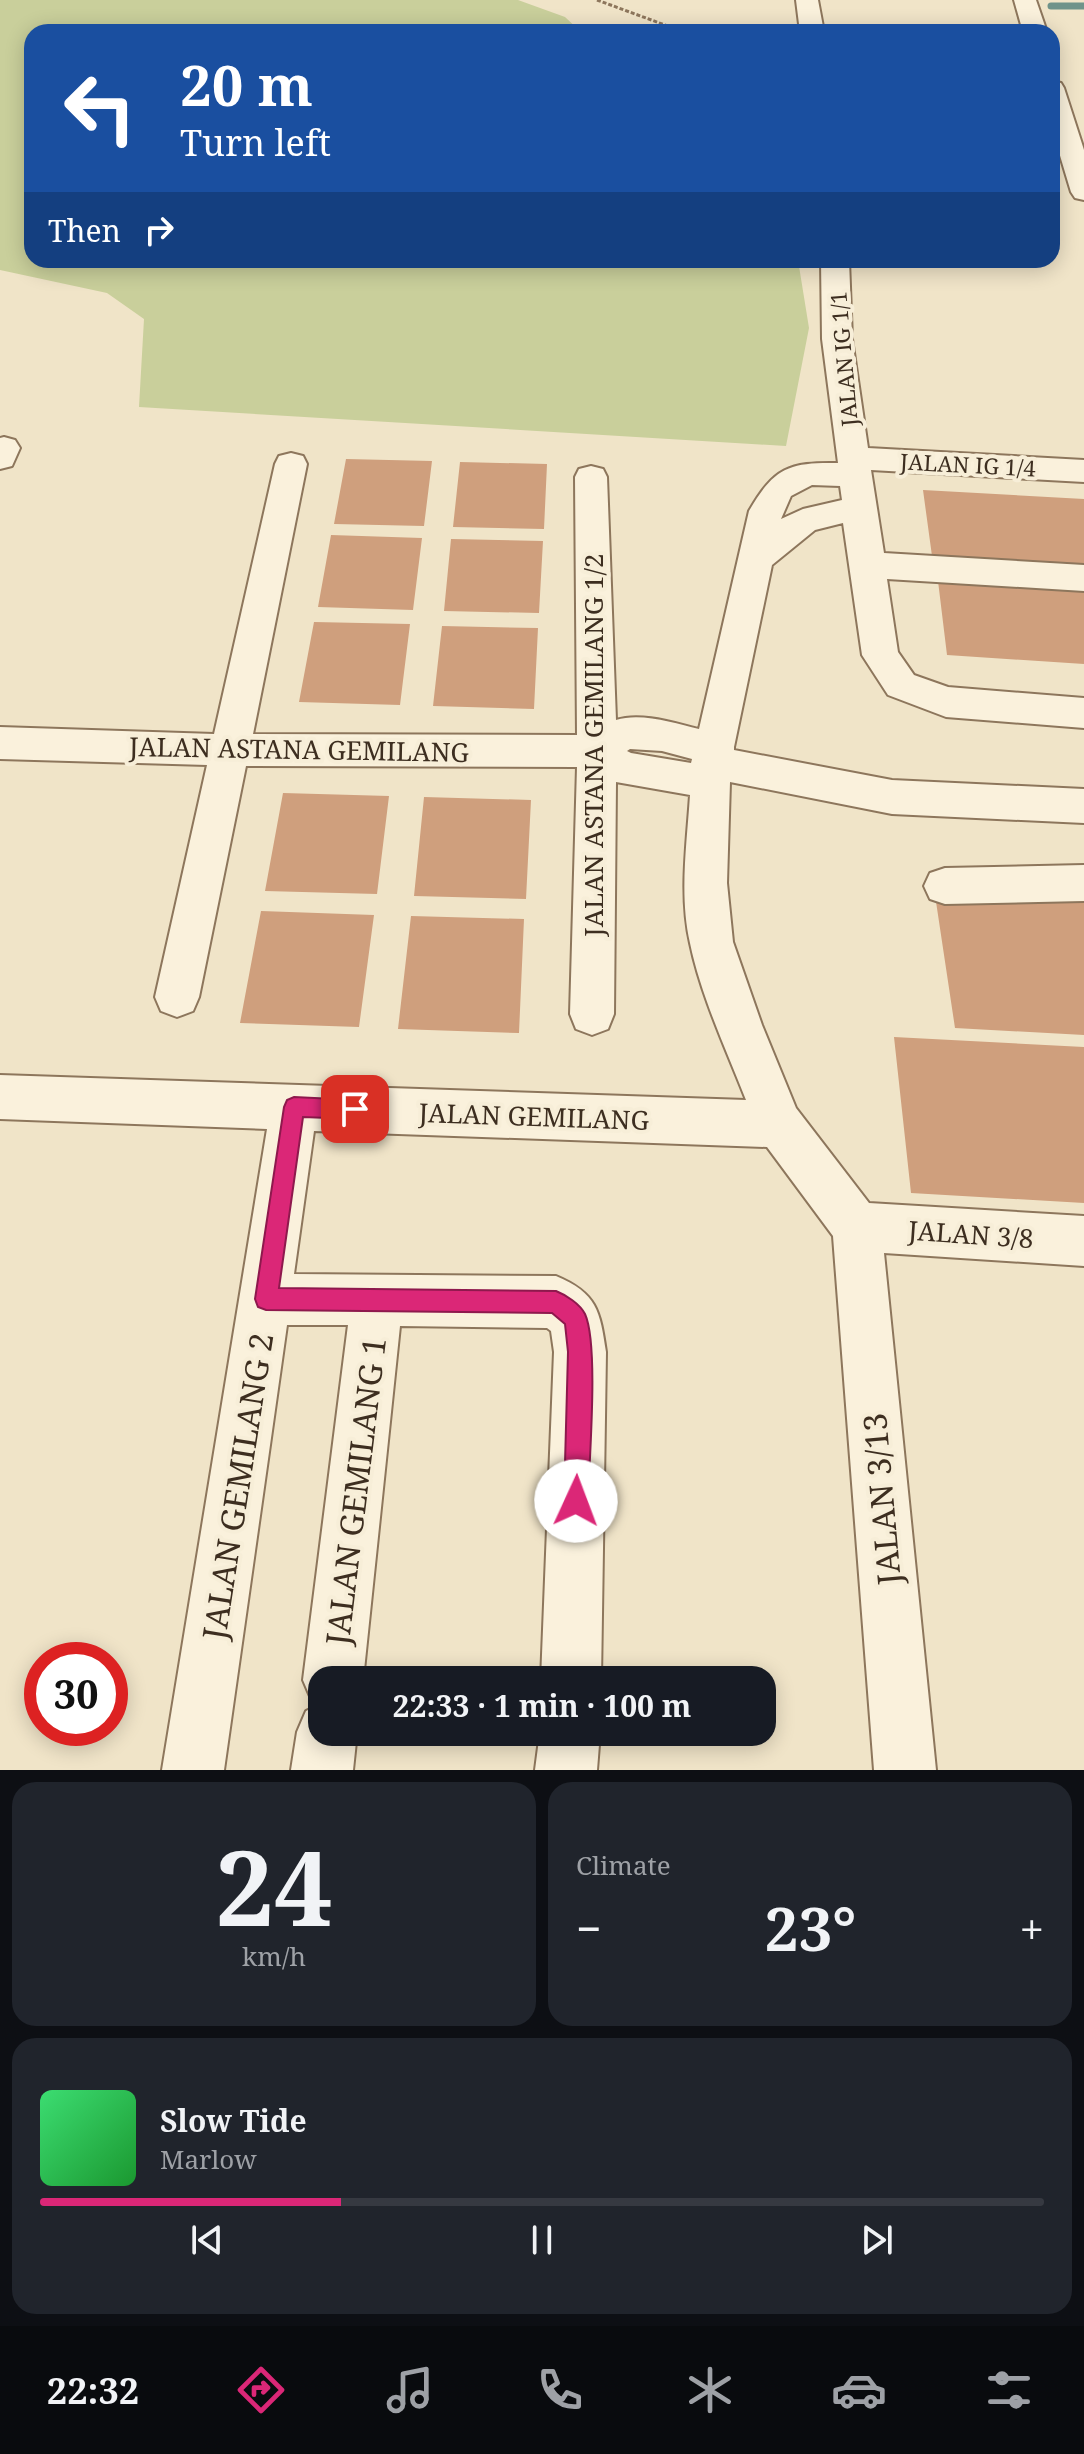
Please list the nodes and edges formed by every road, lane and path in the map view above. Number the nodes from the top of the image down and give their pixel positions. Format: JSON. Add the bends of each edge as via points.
{"nodes":[{"id":1,"x":597,"y":0,"type":"edge"},
{"id":2,"x":807,"y":0,"type":"edge"},
{"id":3,"x":1025,"y":0,"type":"edge"},
{"id":4,"x":662,"y":24,"type":"edge"},
{"id":5,"x":811,"y":24,"type":"edge"},
{"id":6,"x":1032,"y":24,"type":"edge"},
{"id":7,"x":1060,"y":114,"type":"edge"},
{"id":8,"x":1084,"y":192,"type":"edge"},
{"id":9,"x":835,"y":268,"type":"edge"},
{"id":10,"x":291,"y":464,"type":"dead end"},
{"id":11,"x":854,"y":467,"type":"junction"},
{"id":12,"x":1084,"y":471,"type":"edge"},
{"id":13,"x":591,"y":477,"type":"dead end"},
{"id":14,"x":861,"y":511,"type":"junction"},
{"id":15,"x":757,"y":558,"type":"junction"},
{"id":16,"x":867,"y":565,"type":"junction"},
{"id":17,"x":1084,"y":578,"type":"edge"},
{"id":18,"x":1084,"y":713,"type":"edge"},
{"id":19,"x":0,"y":743,"type":"edge"},
{"id":20,"x":230,"y":750,"type":"junction"},
{"id":21,"x":597,"y":751,"type":"junction"},
{"id":22,"x":712,"y":766,"type":"junction"},
{"id":23,"x":1084,"y":806,"type":"edge"},
{"id":24,"x":1084,"y":883,"type":"edge"},
{"id":25,"x":945,"y":886,"type":"dead end"},
{"id":26,"x":177,"y":997,"type":"dead end"},
{"id":27,"x":592,"y":1014,"type":"dead end"},
{"id":28,"x":2,"y":1105,"type":"edge"},
{"id":29,"x":294,"y":1107,"type":"junction"},
{"id":30,"x":779,"y":1124,"type":"junction"},
{"id":31,"x":857,"y":1227,"type":"junction"},
{"id":32,"x":1084,"y":1241,"type":"edge"},
{"id":33,"x":266,"y":1299,"type":"junction"},
{"id":34,"x":377,"y":1301,"type":"junction"},
{"id":35,"x":335,"y":1666,"type":"edge"},
{"id":36,"x":571,"y":1666,"type":"edge"},
{"id":37,"x":325,"y":1746,"type":"edge"},
{"id":38,"x":569,"y":1746,"type":"edge"},
{"id":39,"x":193,"y":1770,"type":"edge"},
{"id":40,"x":322,"y":1770,"type":"edge"},
{"id":41,"x":566,"y":1770,"type":"edge"},
{"id":42,"x":905,"y":1770,"type":"edge"}],
"edges":[{"from":1,"to":4,"type":"path"},
{"from":2,"to":5,"type":"street"},
{"from":3,"to":6,"type":"street"},
{"from":7,"to":8,"type":"street"},
{"from":9,"to":11,"type":"street","name":"JALAN IG 1/1","via":[[837,339]]},
{"from":10,"to":20,"type":"street"},
{"from":11,"to":12,"type":"street","name":"JALAN IG 1/4"},
{"from":11,"to":14,"type":"street","name":"JALAN IG 1/1"},
{"from":11,"to":15,"type":"street","name":"JALAN IG 1/4","via":[[807,474],[779,488],[766,511]]},
{"from":13,"to":21,"type":"street","name":"JALAN ASTANA GEMILANG 1/2"},
{"from":14,"to":15,"type":"street","via":[[811,516]]},
{"from":14,"to":16,"type":"street","name":"JALAN IG 1/1"},
{"from":15,"to":22,"type":"street","name":"JALAN IG 1/4"},
{"from":16,"to":17,"type":"street"},
{"from":16,"to":18,"type":"street","name":"JALAN IG 1/1","via":[[880,655],[901,685],[946,702]]},
{"from":19,"to":20,"type":"street","name":"JALAN ASTANA GEMILANG"},
{"from":20,"to":21,"type":"street","name":"JALAN ASTANA GEMILANG"},
{"from":20,"to":26,"type":"street"},
{"from":21,"to":22,"type":"street","name":"JALAN ASTANA GEMILANG","via":[[622,768],[683,776]]},
{"from":21,"to":27,"type":"street","name":"JALAN ASTANA GEMILANG 1/2"},
{"from":22,"to":23,"type":"street","name":"JALAN ASTANA GEMILANG","via":[[892,797]]},
{"from":22,"to":30,"type":"street","name":"JALAN IG 1/4","via":[[706,883],[711,942]]},
{"from":24,"to":25,"type":"street"},
{"from":28,"to":29,"type":"street","name":"JALAN GEMILANG"},
{"from":29,"to":30,"type":"street","name":"JALAN GEMILANG"},
{"from":29,"to":33,"type":"street","name":"JALAN GEMILANG 2"},
{"from":30,"to":31,"type":"street","name":"JALAN IG 1/4"},
{"from":31,"to":32,"type":"street","name":"JALAN 3/8"},
{"from":31,"to":42,"type":"street","name":"JALAN 3/13"},
{"from":33,"to":34,"type":"street"},
{"from":33,"to":39,"type":"street","name":"JALAN GEMILANG 2"},
{"from":34,"to":35,"type":"street","name":"JALAN GEMILANG 1"},
{"from":34,"to":36,"type":"street","via":[[556,1302],[575,1318],[580,1352]]},
{"from":37,"to":40,"type":"street"},
{"from":38,"to":41,"type":"street"}]}
